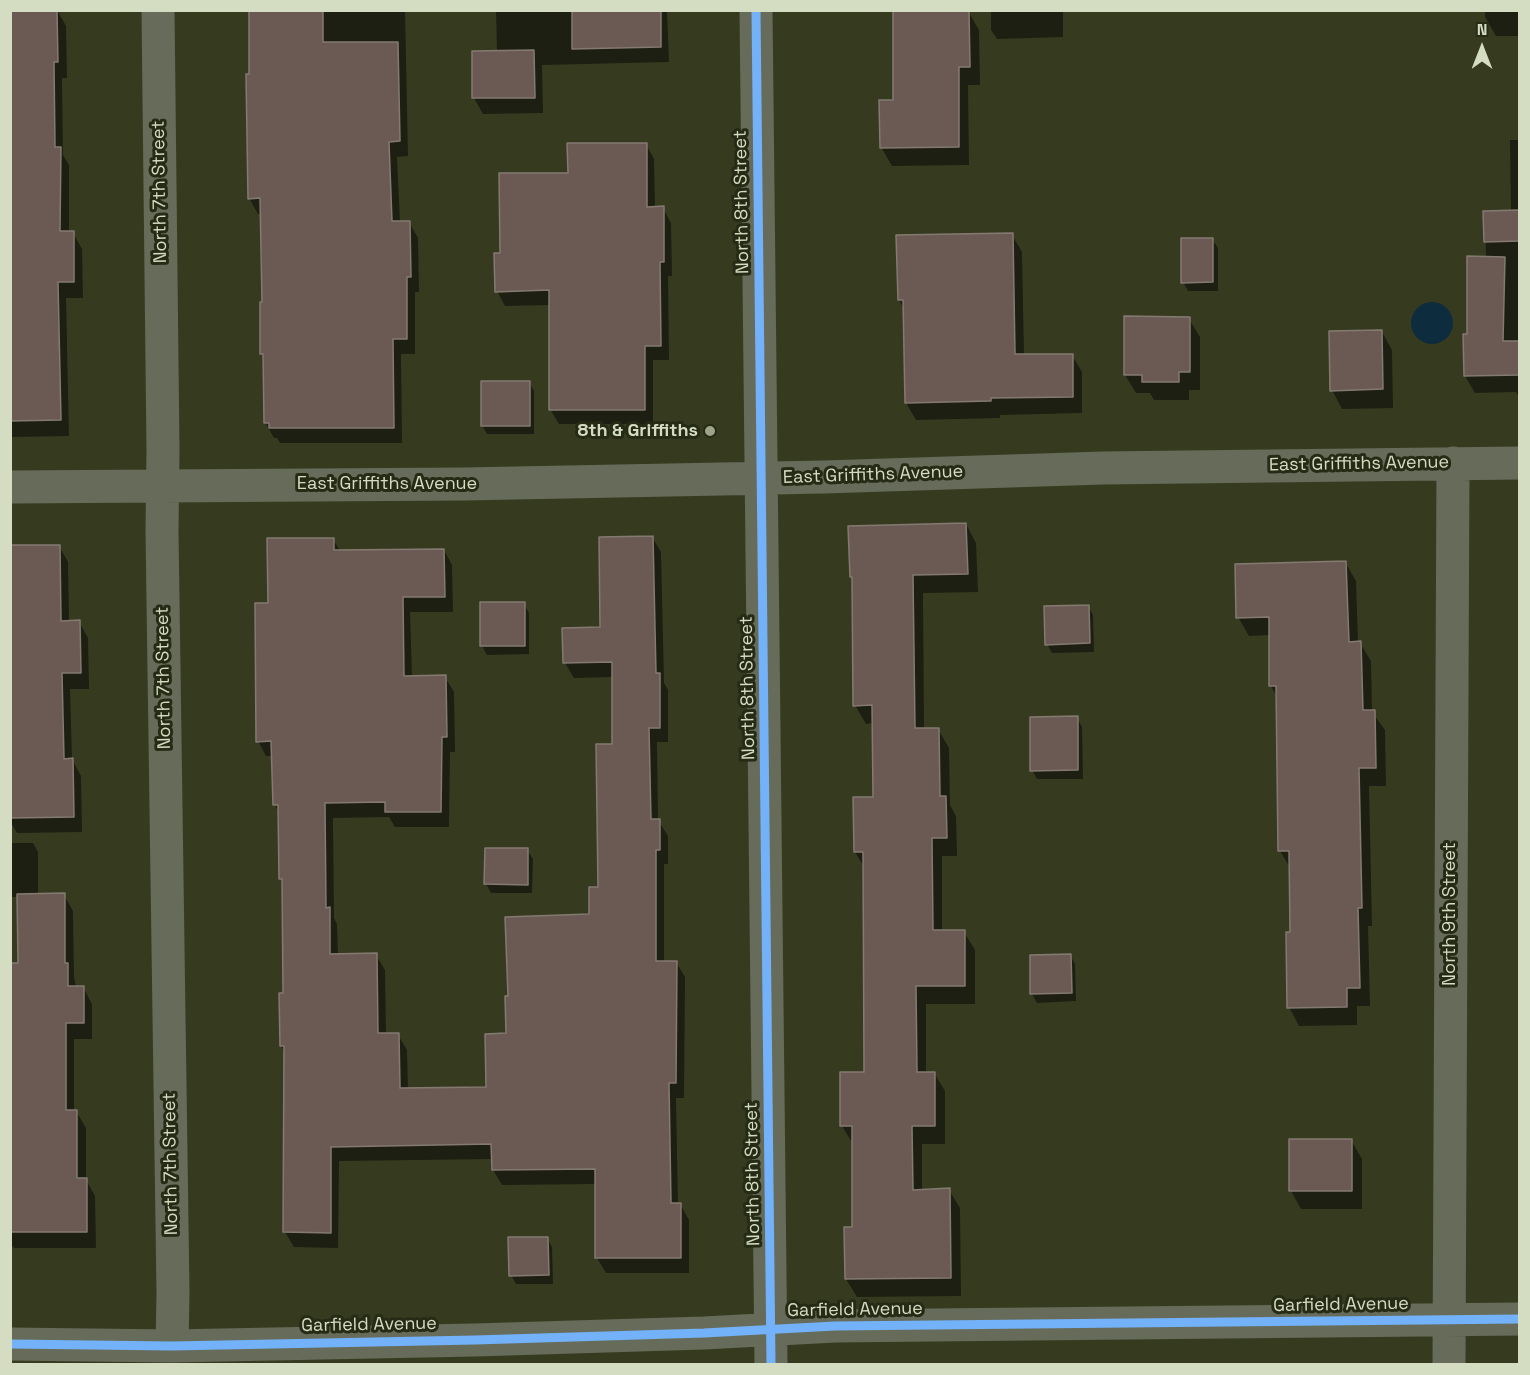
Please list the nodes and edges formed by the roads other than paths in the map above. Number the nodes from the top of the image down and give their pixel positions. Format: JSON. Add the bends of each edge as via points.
{"nodes":[{"id":1,"x":158,"y":10,"type":"edge"},
{"id":2,"x":756,"y":10,"type":"edge"},
{"id":3,"x":1520,"y":462,"type":"edge"},
{"id":4,"x":1453,"y":463,"type":"junction"},
{"id":5,"x":762,"y":478,"type":"junction"},
{"id":6,"x":162,"y":485,"type":"junction"},
{"id":7,"x":10,"y":487,"type":"edge"},
{"id":8,"x":1520,"y":1319,"type":"edge"},
{"id":9,"x":1449,"y":1320,"type":"junction"},
{"id":10,"x":771,"y":1328,"type":"junction"},
{"id":11,"x":10,"y":1344,"type":"edge"},
{"id":12,"x":172,"y":1346,"type":"junction"},
{"id":13,"x":93,"y":1355,"type":"edge"},
{"id":14,"x":771,"y":1365,"type":"edge"},
{"id":15,"x":1449,"y":1365,"type":"edge"}],
"edges":[{"from":1,"to":6,"type":"street","name":"North 7th Street"},
{"from":2,"to":5,"type":"street","name":"North 8th Street"},
{"from":3,"to":4,"type":"street","name":"East Griffiths Avenue"},
{"from":4,"to":5,"type":"street","name":"East Griffiths Avenue"},
{"from":4,"to":9,"type":"street","name":"North 9th Street"},
{"from":5,"to":6,"type":"street","name":"East Griffiths Avenue"},
{"from":5,"to":10,"type":"street","name":"North 8th Street"},
{"from":6,"to":7,"type":"street","name":"East Griffiths Avenue"},
{"from":6,"to":12,"type":"street","name":"North 7th Street"},
{"from":8,"to":9,"type":"street","name":"Garfield Avenue"},
{"from":9,"to":10,"type":"street","name":"Garfield Avenue"},
{"from":9,"to":15,"type":"street","name":"North 9th Street"},
{"from":10,"to":12,"type":"street","name":"Garfield Avenue"},
{"from":10,"to":14,"type":"street","name":"North 8th Street"},
{"from":11,"to":13,"type":"street","name":"Garfield Avenue"},
{"from":12,"to":13,"type":"street","name":"Garfield Avenue"}]}
